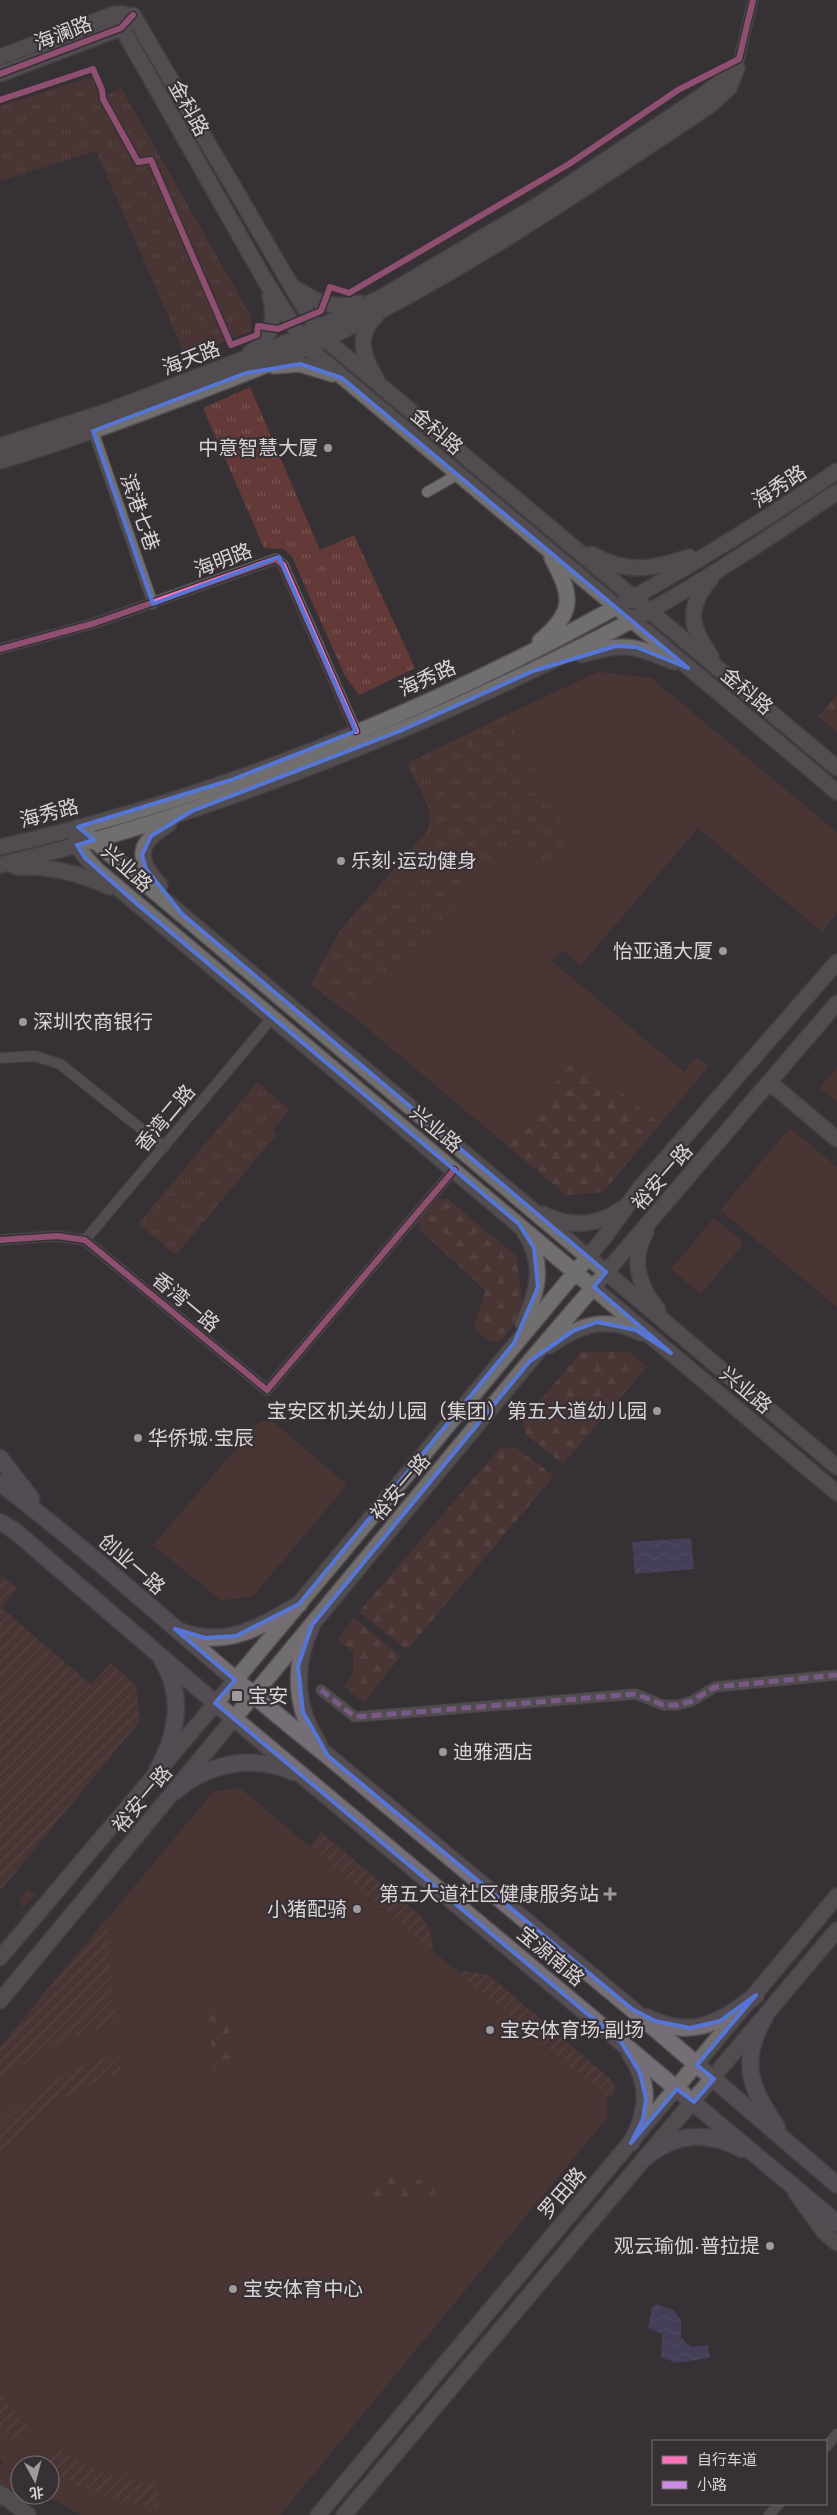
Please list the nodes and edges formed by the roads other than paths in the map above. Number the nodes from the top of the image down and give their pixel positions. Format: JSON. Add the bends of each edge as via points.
{"nodes":[{"id":1,"x":752,"y":0,"type":"edge"},
{"id":2,"x":114,"y":14,"type":"junction"},
{"id":3,"x":133,"y":15,"type":"junction"},
{"id":4,"x":121,"y":28,"type":"junction"},
{"id":5,"x":0,"y":57,"type":"edge"},
{"id":6,"x":738,"y":68,"type":"joint"},
{"id":7,"x":0,"y":74,"type":"edge"},
{"id":8,"x":266,"y":282,"type":"junction"},
{"id":9,"x":290,"y":284,"type":"junction"},
{"id":10,"x":383,"y":303,"type":"junction"},
{"id":11,"x":321,"y":334,"type":"junction"},
{"id":12,"x":303,"y":342,"type":"junction"},
{"id":13,"x":230,"y":364,"type":"junction"},
{"id":14,"x":246,"y":373,"type":"junction"},
{"id":15,"x":342,"y":378,"type":"junction"},
{"id":16,"x":383,"y":387,"type":"junction"},
{"id":17,"x":93,"y":431,"type":"junction"},
{"id":18,"x":0,"y":446,"type":"edge"},
{"id":19,"x":0,"y":461,"type":"edge"},
{"id":20,"x":837,"y":471,"type":"edge"},
{"id":21,"x":457,"y":474,"type":"junction"},
{"id":22,"x":427,"y":492,"type":"dead end"},
{"id":23,"x":837,"y":492,"type":"edge"},
{"id":24,"x":566,"y":541,"type":"junction"},
{"id":25,"x":730,"y":542,"type":"junction"},
{"id":26,"x":548,"y":550,"type":"junction"},
{"id":27,"x":720,"y":569,"type":"junction"},
{"id":28,"x":632,"y":596,"type":"junction"},
{"id":29,"x":153,"y":604,"type":"junction"},
{"id":30,"x":615,"y":606,"type":"junction"},
{"id":31,"x":649,"y":611,"type":"junction"},
{"id":32,"x":632,"y":620,"type":"junction"},
{"id":33,"x":0,"y":649,"type":"edge"},
{"id":34,"x":518,"y":659,"type":"junction"},
{"id":35,"x":688,"y":668,"type":"junction"},
{"id":36,"x":533,"y":670,"type":"junction"},
{"id":37,"x":724,"y":674,"type":"junction"},
{"id":38,"x":356,"y":731,"type":"junction"},
{"id":39,"x":837,"y":768,"type":"edge"},
{"id":40,"x":837,"y":792,"type":"edge"},
{"id":41,"x":192,"y":811,"type":"junction"},
{"id":42,"x":78,"y":827,"type":"junction"},
{"id":43,"x":94,"y":840,"type":"junction"},
{"id":44,"x":77,"y":845,"type":"junction"},
{"id":45,"x":0,"y":847,"type":"edge"},
{"id":46,"x":0,"y":866,"type":"edge"},
{"id":47,"x":127,"y":895,"type":"junction"},
{"id":48,"x":182,"y":914,"type":"junction"},
{"id":49,"x":837,"y":962,"type":"edge"},
{"id":50,"x":837,"y":1003,"type":"edge"},
{"id":51,"x":272,"y":1018,"type":"junction"},
{"id":52,"x":0,"y":1058,"type":"edge"},
{"id":53,"x":769,"y":1082,"type":"junction"},
{"id":54,"x":837,"y":1139,"type":"edge"},
{"id":55,"x":164,"y":1147,"type":"junction"},
{"id":56,"x":454,"y":1170,"type":"junction"},
{"id":57,"x":640,"y":1188,"type":"junction"},
{"id":58,"x":530,"y":1208,"type":"junction"},
{"id":59,"x":662,"y":1208,"type":"junction"},
{"id":60,"x":519,"y":1224,"type":"junction"},
{"id":61,"x":0,"y":1240,"type":"edge"},
{"id":62,"x":85,"y":1240,"type":"junction"},
{"id":63,"x":588,"y":1257,"type":"junction"},
{"id":64,"x":575,"y":1271,"type":"junction"},
{"id":65,"x":606,"y":1272,"type":"junction"},
{"id":66,"x":594,"y":1287,"type":"junction"},
{"id":67,"x":682,"y":1337,"type":"junction"},
{"id":68,"x":514,"y":1343,"type":"junction"},
{"id":69,"x":671,"y":1353,"type":"junction"},
{"id":70,"x":530,"y":1361,"type":"junction"},
{"id":71,"x":0,"y":1458,"type":"edge"},
{"id":72,"x":837,"y":1467,"type":"edge"},
{"id":73,"x":0,"y":1483,"type":"edge"},
{"id":74,"x":837,"y":1493,"type":"edge"},
{"id":75,"x":0,"y":1516,"type":"edge"},
{"id":76,"x":48,"y":1519,"type":"junction"},
{"id":77,"x":0,"y":1522,"type":"edge"},
{"id":78,"x":15,"y":1531,"type":"junction"},
{"id":79,"x":299,"y":1604,"type":"junction"},
{"id":80,"x":312,"y":1625,"type":"junction"},
{"id":81,"x":174,"y":1629,"type":"junction"},
{"id":82,"x":158,"y":1654,"type":"junction"},
{"id":83,"x":837,"y":1676,"type":"edge"},
{"id":84,"x":235,"y":1680,"type":"junction"},
{"id":85,"x":321,"y":1690,"type":"dead end"},
{"id":86,"x":253,"y":1696,"type":"junction"},
{"id":87,"x":215,"y":1703,"type":"junction"},
{"id":88,"x":234,"y":1719,"type":"junction"},
{"id":89,"x":328,"y":1756,"type":"junction"},
{"id":90,"x":157,"y":1770,"type":"junction"},
{"id":91,"x":308,"y":1780,"type":"junction"},
{"id":92,"x":176,"y":1791,"type":"junction"},
{"id":93,"x":837,"y":1896,"type":"edge"},
{"id":94,"x":837,"y":1930,"type":"edge"},
{"id":95,"x":0,"y":1958,"type":"edge"},
{"id":96,"x":756,"y":1995,"type":"junction"},
{"id":97,"x":0,"y":2001,"type":"edge"},
{"id":98,"x":632,"y":2009,"type":"junction"},
{"id":99,"x":765,"y":2017,"type":"junction"},
{"id":100,"x":621,"y":2042,"type":"junction"},
{"id":101,"x":697,"y":2065,"type":"junction"},
{"id":102,"x":714,"y":2079,"type":"junction"},
{"id":103,"x":677,"y":2089,"type":"junction"},
{"id":104,"x":694,"y":2102,"type":"junction"},
{"id":105,"x":631,"y":2143,"type":"junction"},
{"id":106,"x":788,"y":2144,"type":"junction"},
{"id":107,"x":645,"y":2158,"type":"junction"},
{"id":108,"x":760,"y":2158,"type":"junction"},
{"id":109,"x":812,"y":2165,"type":"junction"},
{"id":110,"x":837,"y":2172,"type":"edge"},
{"id":111,"x":787,"y":2181,"type":"junction"},
{"id":112,"x":837,"y":2185,"type":"edge"},
{"id":113,"x":837,"y":2223,"type":"edge"},
{"id":114,"x":837,"y":2243,"type":"edge"},
{"id":115,"x":837,"y":2434,"type":"edge"},
{"id":116,"x":827,"y":2446,"type":"edge"},
{"id":117,"x":0,"y":2493,"type":"edge"},
{"id":118,"x":778,"y":2505,"type":"edge"},
{"id":119,"x":28,"y":2515,"type":"edge"},
{"id":120,"x":318,"y":2515,"type":"edge"},
{"id":121,"x":344,"y":2515,"type":"edge"},
{"id":122,"x":769,"y":2515,"type":"edge"}],
"edges":[{"from":1,"to":6,"type":"street"},
{"from":2,"to":3,"type":"main road","name":"海澜路"},
{"from":2,"to":4,"type":"main road","name":"金科路"},
{"from":2,"to":5,"type":"main road","name":"海澜路"},
{"from":3,"to":4,"type":"main road","name":"海澜路"},
{"from":3,"to":9,"type":"main road","name":"金科路"},
{"from":4,"to":7,"type":"main road","name":"海澜路"},
{"from":4,"to":8,"type":"main road","name":"金科路"},
{"from":6,"to":10,"type":"main road","name":"海天路","via":[[702,96],[541,203]]},
{"from":8,"to":12,"type":"main road","name":"金科路"},
{"from":8,"to":13,"type":"main road","via":[[272,305],[272,328],[260,346]]},
{"from":9,"to":10,"type":"main road","via":[[316,302],[335,306]]},
{"from":9,"to":11,"type":"main road","name":"金科路"},
{"from":10,"to":11,"type":"main road","name":"海天路"},
{"from":10,"to":16,"type":"main road","via":[[365,330],[362,344],[369,365]]},
{"from":11,"to":12,"type":"main road","name":"海天路"},
{"from":11,"to":16,"type":"main road","name":"金科路"},
{"from":12,"to":13,"type":"main road","name":"海天路"},
{"from":12,"to":14,"type":"main road","name":"海天路"},
{"from":12,"to":15,"type":"main road","name":"金科路"},
{"from":13,"to":18,"type":"main road","name":"海天路","via":[[108,411]]},
{"from":14,"to":15,"type":"main road","via":[[300,364]]},
{"from":14,"to":17,"type":"main road","name":"海天路"},
{"from":15,"to":21,"type":"main road","name":"金科路"},
{"from":16,"to":24,"type":"main road","name":"金科路"},
{"from":17,"to":19,"type":"main road","name":"海天路"},
{"from":17,"to":29,"type":"street","name":"滨港七巷"},
{"from":20,"to":25,"type":"main road","name":"海秀路"},
{"from":21,"to":22,"type":"street"},
{"from":21,"to":26,"type":"main road","name":"金科路"},
{"from":23,"to":27,"type":"main road","name":"海秀路"},
{"from":24,"to":25,"type":"main road","via":[[612,564],[643,569],[665,565]]},
{"from":24,"to":28,"type":"main road","name":"金科路"},
{"from":25,"to":28,"type":"main road","name":"海秀路"},
{"from":26,"to":30,"type":"main road","name":"金科路"},
{"from":26,"to":34,"type":"main road","via":[[567,588],[568,604],[560,622]]},
{"from":27,"to":31,"type":"main road","name":"海秀路"},
{"from":27,"to":37,"type":"main road","via":[[697,597],[693,612],[699,638]]},
{"from":28,"to":30,"type":"main road","name":"海秀路"},
{"from":28,"to":31,"type":"main road","name":"金科路"},
{"from":29,"to":33,"type":"street","name":"海明路","via":[[95,624]]},
{"from":29,"to":38,"type":"street","name":"海明路","via":[[270,559],[279,560]]},
{"from":30,"to":32,"type":"main road","name":"金科路"},
{"from":30,"to":34,"type":"main road","name":"海秀路"},
{"from":31,"to":32,"type":"main road","name":"海秀路"},
{"from":31,"to":37,"type":"main road","name":"金科路"},
{"from":32,"to":35,"type":"main road","name":"金科路"},
{"from":32,"to":36,"type":"main road","name":"海秀路"},
{"from":34,"to":38,"type":"main road","name":"海秀路"},
{"from":35,"to":36,"type":"main road","via":[[636,647],[616,646]]},
{"from":35,"to":40,"type":"main road","name":"金科路"},
{"from":36,"to":41,"type":"main road","name":"海秀路","via":[[393,734]]},
{"from":37,"to":39,"type":"main road","name":"金科路"},
{"from":38,"to":42,"type":"main road","name":"海秀路","via":[[231,780]]},
{"from":41,"to":43,"type":"main road","name":"海秀路"},
{"from":41,"to":48,"type":"main road","via":[[151,836],[142,855],[146,869]]},
{"from":42,"to":43,"type":"main road","name":"兴业路"},
{"from":42,"to":44,"type":"main road","name":"兴业路"},
{"from":42,"to":45,"type":"main road","name":"海秀路"},
{"from":43,"to":44,"type":"main road","name":"海秀路"},
{"from":43,"to":48,"type":"main road","name":"兴业路"},
{"from":44,"to":46,"type":"main road","name":"海秀路"},
{"from":44,"to":47,"type":"main road","name":"兴业路","via":[[85,858]]},
{"from":46,"to":47,"type":"main road","via":[[70,871]]},
{"from":47,"to":51,"type":"main road","name":"兴业路"},
{"from":48,"to":58,"type":"main road","name":"兴业路"},
{"from":49,"to":57,"type":"main road","name":"裕安一路"},
{"from":50,"to":53,"type":"main road","name":"裕安一路"},
{"from":51,"to":55,"type":"street","name":"香湾二路"},
{"from":51,"to":56,"type":"main road","name":"兴业路"},
{"from":52,"to":55,"type":"street","via":[[35,1056],[60,1064]]},
{"from":53,"to":54,"type":"main road"},
{"from":53,"to":59,"type":"main road","name":"裕安一路"},
{"from":55,"to":62,"type":"street","name":"香湾二路"},
{"from":56,"to":60,"type":"main road","name":"兴业路"},
{"from":56,"to":62,"type":"street","name":"香湾一路","via":[[267,1390]]},
{"from":57,"to":58,"type":"main road","via":[[622,1209],[594,1222],[562,1222]]},
{"from":57,"to":63,"type":"main road","name":"裕安一路"},
{"from":58,"to":63,"type":"main road","name":"兴业路"},
{"from":59,"to":65,"type":"main road","name":"裕安一路"},
{"from":59,"to":67,"type":"main road","via":[[644,1236],[637,1259],[638,1270],[652,1300]]},
{"from":60,"to":64,"type":"main road","name":"兴业路"},
{"from":60,"to":68,"type":"main road","via":[[538,1258],[539,1277],[532,1304]]},
{"from":61,"to":62,"type":"street","via":[[57,1236]]},
{"from":63,"to":64,"type":"main road","name":"裕安一路"},
{"from":63,"to":65,"type":"main road","name":"兴业路"},
{"from":64,"to":66,"type":"main road","name":"兴业路"},
{"from":64,"to":68,"type":"main road","name":"裕安一路"},
{"from":65,"to":66,"type":"main road","name":"裕安一路"},
{"from":65,"to":67,"type":"main road","name":"兴业路"},
{"from":66,"to":69,"type":"main road","name":"兴业路"},
{"from":66,"to":70,"type":"main road","name":"裕安一路"},
{"from":67,"to":72,"type":"main road","name":"兴业路"},
{"from":68,"to":79,"type":"main road","name":"裕安一路"},
{"from":69,"to":70,"type":"main road","via":[[636,1330],[616,1323],[597,1322],[573,1331]]},
{"from":69,"to":74,"type":"main road","name":"兴业路"},
{"from":70,"to":80,"type":"main road","name":"裕安一路"},
{"from":71,"to":76,"type":"main road"},
{"from":73,"to":76,"type":"main road","name":"创业一路"},
{"from":75,"to":78,"type":"main road"},
{"from":76,"to":81,"type":"main road","name":"创业一路"},
{"from":77,"to":78,"type":"main road"},
{"from":78,"to":82,"type":"main road"},
{"from":79,"to":81,"type":"main road","via":[[259,1628],[236,1636],[205,1638]]},
{"from":79,"to":84,"type":"main road","name":"裕安一路"},
{"from":80,"to":86,"type":"main road","name":"裕安一路"},
{"from":80,"to":89,"type":"main road","via":[[298,1666],[299,1697],[308,1725]]},
{"from":81,"to":84,"type":"main road","name":"创业一路"},
{"from":82,"to":87,"type":"main road"},
{"from":82,"to":90,"type":"main road","via":[[174,1691],[176,1716],[170,1745]]},
{"from":83,"to":85,"type":"street","via":[[715,1687],[692,1701],[678,1705],[663,1705],[636,1694],[355,1717]]},
{"from":84,"to":86,"type":"main road","name":"宝源南路"},
{"from":84,"to":87,"type":"main road","name":"裕安一路"},
{"from":86,"to":88,"type":"main road","name":"裕安一路"},
{"from":86,"to":89,"type":"main road","name":"宝源南路"},
{"from":87,"to":88,"type":"main road","name":"宝源南路"},
{"from":87,"to":90,"type":"main road","name":"裕安一路"},
{"from":88,"to":91,"type":"main road","name":"宝源南路"},
{"from":88,"to":92,"type":"main road","name":"裕安一路"},
{"from":89,"to":98,"type":"main road","name":"宝源南路"},
{"from":90,"to":95,"type":"main road","name":"裕安一路"},
{"from":91,"to":92,"type":"main road","via":[[272,1765],[228,1764],[200,1774]]},
{"from":91,"to":100,"type":"main road","name":"宝源南路"},
{"from":92,"to":97,"type":"main road","name":"裕安一路"},
{"from":93,"to":96,"type":"main road","name":"罗田路"},
{"from":94,"to":99,"type":"main road","name":"罗田路"},
{"from":96,"to":98,"type":"main road","via":[[720,2021],[690,2028],[655,2022]]},
{"from":96,"to":101,"type":"main road","name":"罗田路"},
{"from":98,"to":101,"type":"main road","name":"宝源南路"},
{"from":99,"to":102,"type":"main road","name":"罗田路"},
{"from":99,"to":106,"type":"main road","via":[[751,2045],[750,2073],[760,2099]]},
{"from":100,"to":103,"type":"main road","name":"宝源南路"},
{"from":100,"to":105,"type":"main road","via":[[640,2073],[646,2099],[643,2119]]},
{"from":101,"to":102,"type":"main road","name":"宝源南路"},
{"from":101,"to":103,"type":"main road","name":"罗田路"},
{"from":102,"to":104,"type":"main road","name":"罗田路"},
{"from":102,"to":106,"type":"main road","name":"宝源南路"},
{"from":103,"to":104,"type":"main road","name":"宝源南路"},
{"from":103,"to":105,"type":"main road","name":"罗田路"},
{"from":104,"to":107,"type":"main road","name":"罗田路"},
{"from":104,"to":108,"type":"main road","name":"宝源南路"},
{"from":105,"to":120,"type":"main road","name":"罗田路"},
{"from":106,"to":109,"type":"main road","name":"宝源南路"},
{"from":107,"to":108,"type":"main road","via":[[668,2142],[700,2136],[733,2144]]},
{"from":107,"to":121,"type":"main road","name":"罗田路"},
{"from":108,"to":111,"type":"main road","name":"宝源南路"},
{"from":109,"to":110,"type":"main road"},
{"from":109,"to":112,"type":"main road","name":"宝源南路"},
{"from":111,"to":113,"type":"main road","name":"宝源南路"},
{"from":111,"to":114,"type":"main road","via":[[824,2232]]},
{"from":115,"to":116,"type":"street"},
{"from":117,"to":119,"type":"main road"},
{"from":118,"to":122,"type":"street"}]}
